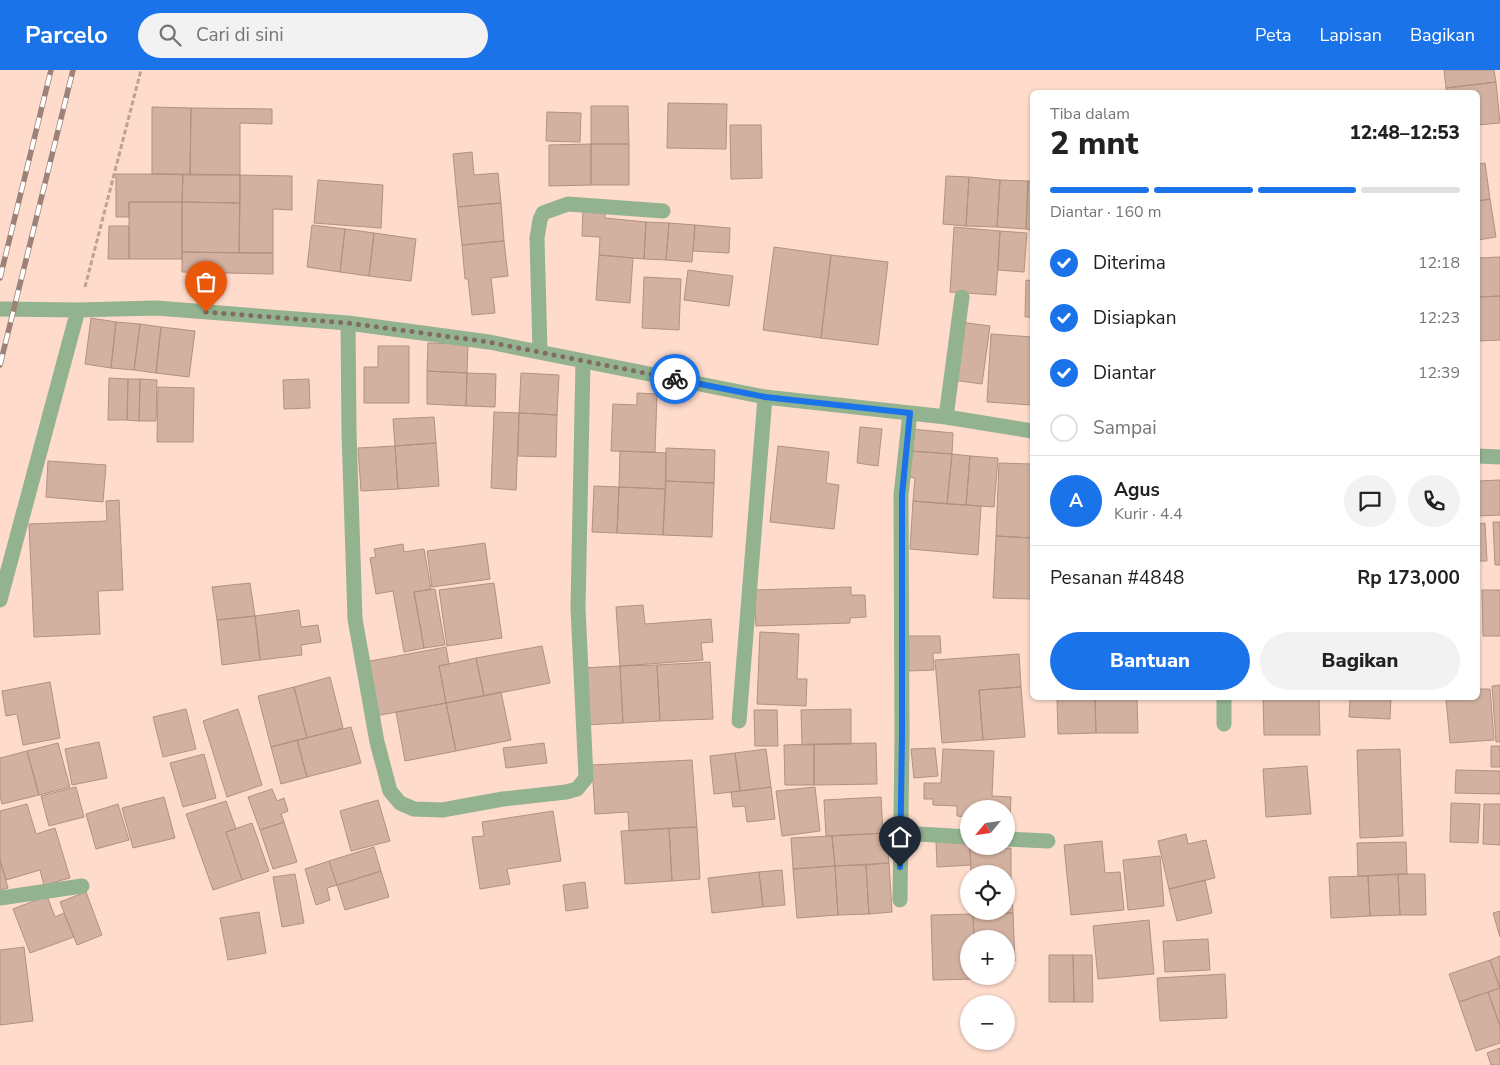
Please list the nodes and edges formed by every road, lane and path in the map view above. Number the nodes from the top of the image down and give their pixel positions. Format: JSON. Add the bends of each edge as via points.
{"nodes":[{"id":1,"x":141,"y":70,"type":"edge"},
{"id":2,"x":663,"y":211,"type":"dead end"},
{"id":3,"x":962,"y":297,"type":"dead end"},
{"id":4,"x":0,"y":309,"type":"edge"},
{"id":5,"x":78,"y":310,"type":"junction"},
{"id":6,"x":348,"y":323,"type":"junction"},
{"id":7,"x":540,"y":352,"type":"junction"},
{"id":8,"x":583,"y":361,"type":"junction"},
{"id":9,"x":765,"y":397,"type":"junction"},
{"id":10,"x":910,"y":413,"type":"junction"},
{"id":11,"x":946,"y":417,"type":"junction"},
{"id":12,"x":1030,"y":431,"type":"edge"},
{"id":13,"x":1480,"y":456,"type":"edge"},
{"id":14,"x":1500,"y":456,"type":"edge"},
{"id":15,"x":0,"y":600,"type":"edge"},
{"id":16,"x":1224,"y":700,"type":"edge"},
{"id":17,"x":739,"y":721,"type":"dead end"},
{"id":18,"x":1224,"y":724,"type":"dead end"},
{"id":19,"x":901,"y":833,"type":"junction"},
{"id":20,"x":960,"y":836,"type":"edge"},
{"id":21,"x":1015,"y":839,"type":"edge"},
{"id":22,"x":1048,"y":841,"type":"dead end"},
{"id":23,"x":82,"y":886,"type":"dead end"},
{"id":24,"x":0,"y":898,"type":"edge"},
{"id":25,"x":900,"y":900,"type":"dead end"}],
"edges":[{"from":1,"to":5,"type":"path"},
{"from":2,"to":7,"type":"street","via":[[568,204],[543,213],[537,238]]},
{"from":3,"to":11,"type":"street"},
{"from":4,"to":5,"type":"street"},
{"from":5,"to":6,"type":"street","via":[[156,308]]},
{"from":5,"to":15,"type":"street"},
{"from":6,"to":7,"type":"street"},
{"from":6,"to":8,"type":"street","via":[[355,619],[390,791],[400,803],[414,809],[442,810],[566,792],[578,789],[586,778],[578,608]]},
{"from":7,"to":8,"type":"street"},
{"from":8,"to":9,"type":"street"},
{"from":9,"to":10,"type":"street"},
{"from":9,"to":17,"type":"street"},
{"from":10,"to":11,"type":"street"},
{"from":10,"to":19,"type":"street","via":[[902,495]]},
{"from":11,"to":12,"type":"street"},
{"from":13,"to":14,"type":"street"},
{"from":16,"to":18,"type":"street"},
{"from":19,"to":20,"type":"street"},
{"from":19,"to":25,"type":"street"},
{"from":21,"to":22,"type":"street"},
{"from":23,"to":24,"type":"street"}]}
